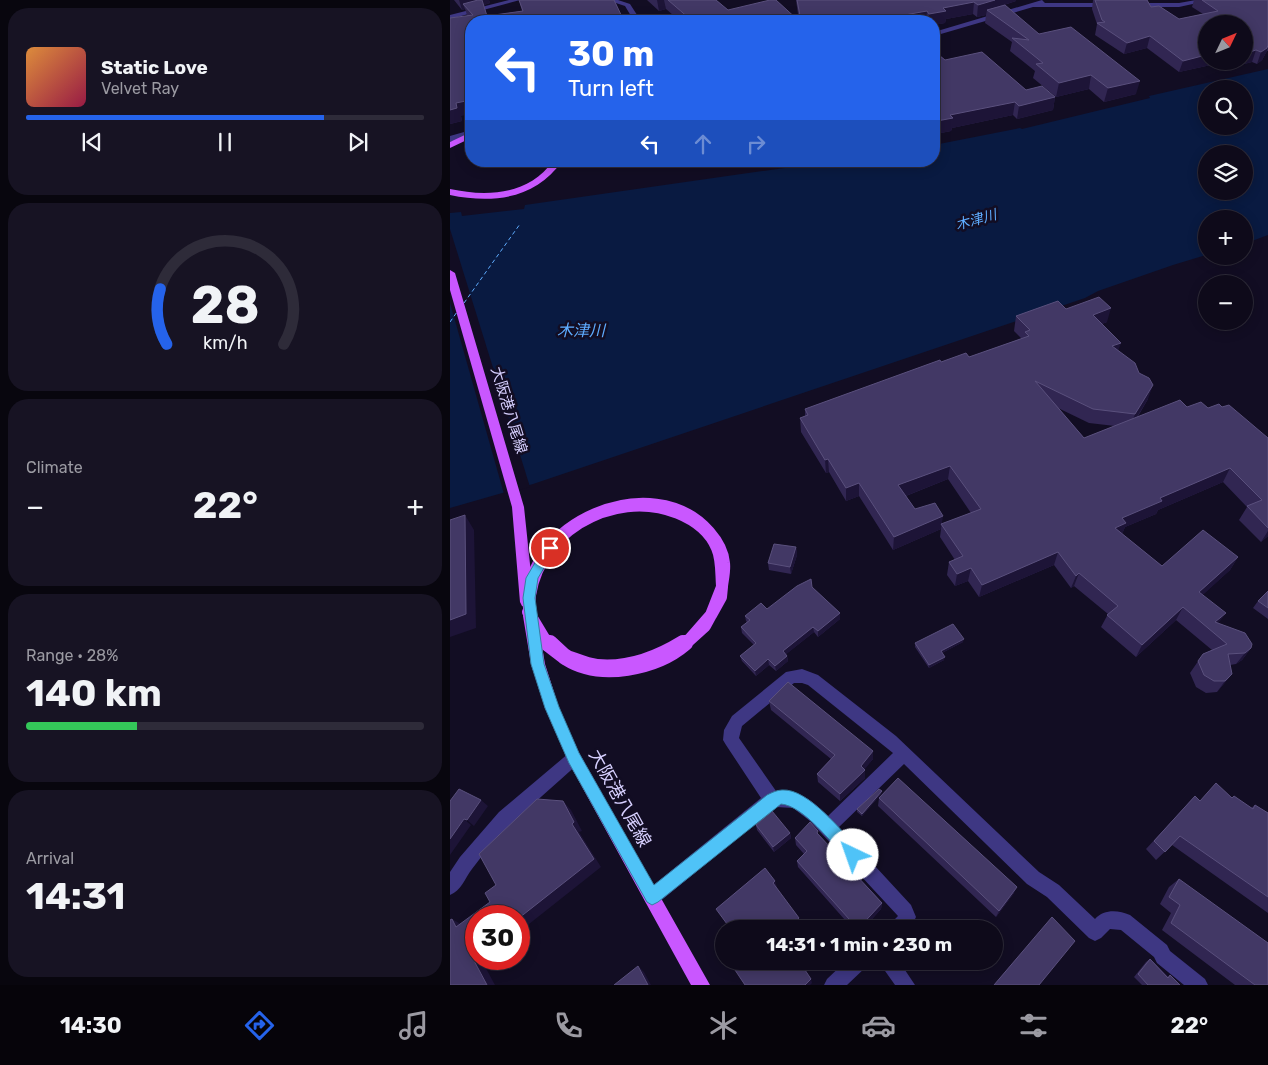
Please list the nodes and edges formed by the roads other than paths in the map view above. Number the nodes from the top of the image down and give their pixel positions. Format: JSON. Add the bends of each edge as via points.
{"nodes":[{"id":1,"x":517,"y":0,"type":"edge"},
{"id":2,"x":610,"y":0,"type":"edge"},
{"id":3,"x":1048,"y":0,"type":"edge"},
{"id":4,"x":1139,"y":0,"type":"edge"},
{"id":5,"x":1208,"y":0,"type":"edge"},
{"id":6,"x":1034,"y":5,"type":"junction"},
{"id":7,"x":1150,"y":5,"type":"junction"},
{"id":8,"x":634,"y":15,"type":"edge"},
{"id":9,"x":450,"y":17,"type":"edge"},
{"id":10,"x":940,"y":32,"type":"edge"},
{"id":11,"x":465,"y":129,"type":"edge"},
{"id":12,"x":450,"y":132,"type":"edge"},
{"id":13,"x":465,"y":135,"type":"edge"},
{"id":14,"x":465,"y":137,"type":"edge"},
{"id":15,"x":450,"y":139,"type":"edge"},
{"id":16,"x":450,"y":145,"type":"edge"},
{"id":17,"x":554,"y":167,"type":"edge"},
{"id":18,"x":450,"y":192,"type":"edge"},
{"id":19,"x":450,"y":272,"type":"edge"},
{"id":20,"x":904,"y":753,"type":"junction"},
{"id":21,"x":574,"y":758,"type":"junction"},
{"id":22,"x":772,"y":800,"type":"junction"},
{"id":23,"x":828,"y":827,"type":"junction"},
{"id":24,"x":450,"y":887,"type":"edge"},
{"id":25,"x":652,"y":897,"type":"junction"},
{"id":26,"x":906,"y":920,"type":"edge"},
{"id":27,"x":850,"y":970,"type":"edge"},
{"id":28,"x":894,"y":970,"type":"edge"},
{"id":29,"x":701,"y":985,"type":"edge"},
{"id":30,"x":833,"y":985,"type":"edge"},
{"id":31,"x":906,"y":985,"type":"edge"},
{"id":32,"x":1199,"y":985,"type":"edge"}],
"edges":[{"from":1,"to":9,"type":"street"},
{"from":2,"to":8,"type":"street","via":[[628,5]]},
{"from":3,"to":6,"type":"street"},
{"from":4,"to":7,"type":"street"},
{"from":5,"to":7,"type":"street"},
{"from":6,"to":7,"type":"street"},
{"from":6,"to":10,"type":"street"},
{"from":11,"to":12,"type":"street"},
{"from":13,"to":15,"type":"street"},
{"from":14,"to":16,"type":"main road"},
{"from":17,"to":18,"type":"main road","via":[[540,180],[511,192],[483,197]]},
{"from":19,"to":21,"type":"main road","name":"大阪港八尾線","bridge":true,"via":[[518,508],[528,612],[536,631],[546,645],[565,660],[581,666],[597,669],[614,670],[638,666],[671,654],[698,633],[708,621],[716,607],[724,580],[723,560],[713,537],[697,521],[674,509],[646,504],[616,507],[593,515],[568,529],[549,547],[540,562],[529,587],[529,611],[533,624],[542,638],[560,655],[586,666],[608,669],[639,665],[664,656],[686,642],[704,625],[719,596],[723,570],[719,550],[712,538],[704,528],[687,516],[666,508],[631,506],[601,512],[577,525],[555,542],[540,562],[530,587],[530,611],[538,664],[552,708]]},
{"from":20,"to":22,"type":"street","via":[[813,680],[791,677],[737,721],[730,735]]},
{"from":20,"to":23,"type":"street"},
{"from":20,"to":32,"type":"street","via":[[1033,878],[1052,891],[1095,932],[1106,920],[1124,921]]},
{"from":21,"to":24,"type":"street","via":[[506,818],[466,863]]},
{"from":21,"to":25,"type":"main road","name":"大阪港八尾線"},
{"from":22,"to":23,"type":"street","via":[[781,797],[796,801]]},
{"from":22,"to":25,"type":"street"},
{"from":23,"to":26,"type":"street","via":[[905,911]]},
{"from":25,"to":29,"type":"main road","name":"大阪港八尾線"},
{"from":27,"to":30,"type":"street"},
{"from":28,"to":31,"type":"street"}]}
